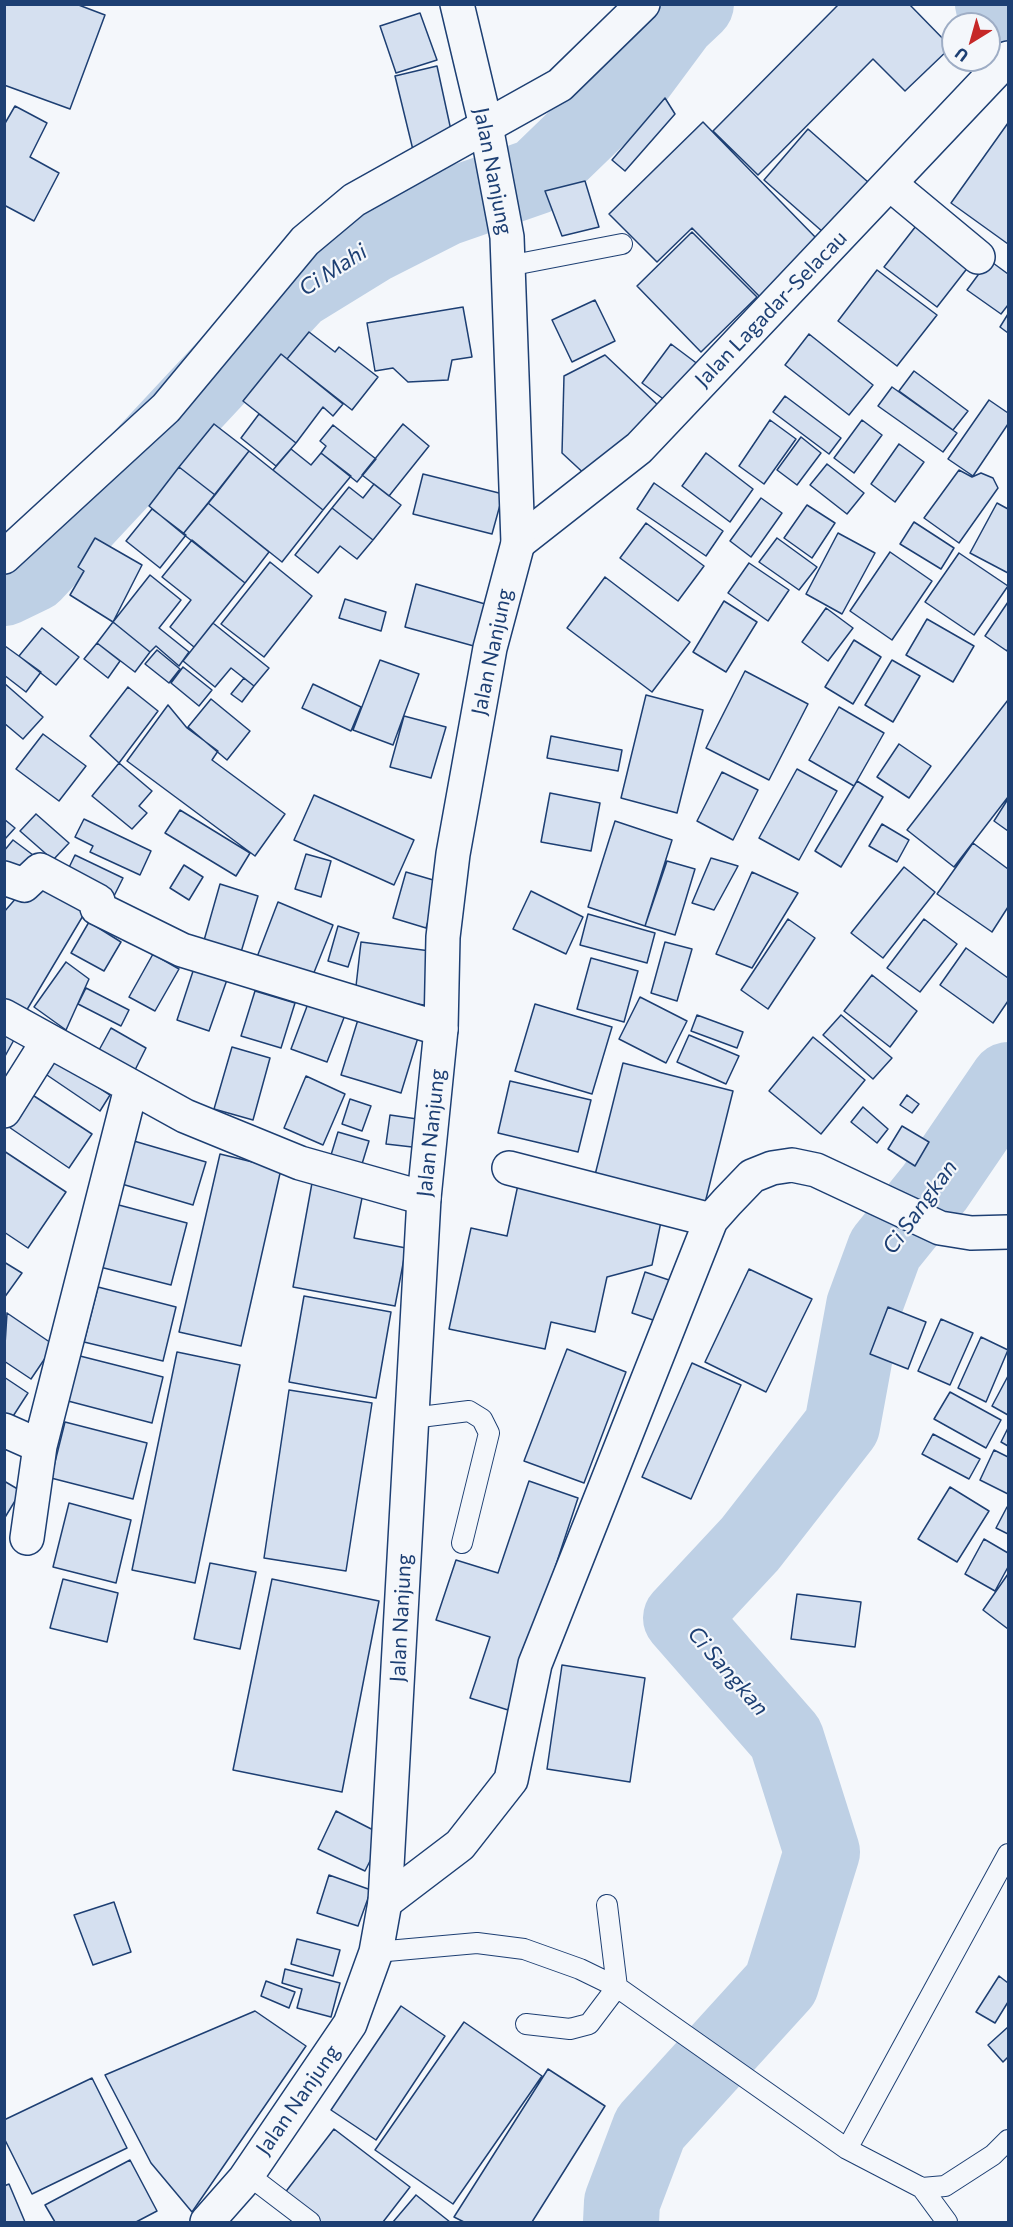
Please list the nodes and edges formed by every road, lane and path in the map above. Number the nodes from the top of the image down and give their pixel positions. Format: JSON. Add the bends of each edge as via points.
{"nodes":[{"id":1,"x":457,"y":4,"type":"edge"},
{"id":2,"x":643,"y":4,"type":"edge"},
{"id":3,"x":1008,"y":58,"type":"edge"},
{"id":4,"x":486,"y":126,"type":"junction"},
{"id":5,"x":890,"y":184,"type":"junction"},
{"id":6,"x":622,"y":244,"type":"dead end"},
{"id":7,"x":508,"y":251,"type":"junction"},
{"id":8,"x":978,"y":257,"type":"dead end"},
{"id":9,"x":518,"y":543,"type":"junction"},
{"id":10,"x":4,"y":556,"type":"edge"},
{"id":11,"x":4,"y":878,"type":"edge"},
{"id":12,"x":4,"y":1016,"type":"edge"},
{"id":13,"x":441,"y":1029,"type":"junction"},
{"id":14,"x":48,"y":1041,"type":"junction"},
{"id":15,"x":131,"y":1088,"type":"junction"},
{"id":16,"x":4,"y":1111,"type":"edge"},
{"id":17,"x":509,"y":1168,"type":"dead end"},
{"id":18,"x":424,"y":1198,"type":"junction"},
{"id":19,"x":711,"y":1220,"type":"junction"},
{"id":20,"x":1008,"y":1232,"type":"edge"},
{"id":21,"x":412,"y":1418,"type":"junction"},
{"id":22,"x":4,"y":1431,"type":"edge"},
{"id":23,"x":40,"y":1446,"type":"junction"},
{"id":24,"x":27,"y":1538,"type":"dead end"},
{"id":25,"x":462,"y":1544,"type":"dead end"},
{"id":26,"x":1008,"y":1854,"type":"edge"},
{"id":27,"x":385,"y":1902,"type":"junction"},
{"id":28,"x":607,"y":1905,"type":"dead end"},
{"id":29,"x":376,"y":1952,"type":"junction"},
{"id":30,"x":617,"y":1987,"type":"junction"},
{"id":31,"x":526,"y":2025,"type":"dead end"},
{"id":32,"x":1008,"y":2140,"type":"edge"},
{"id":33,"x":847,"y":2149,"type":"junction"},
{"id":34,"x":247,"y":2174,"type":"junction"},
{"id":35,"x":922,"y":2188,"type":"junction"},
{"id":36,"x":207,"y":2223,"type":"edge"},
{"id":37,"x":310,"y":2223,"type":"edge"},
{"id":38,"x":947,"y":2223,"type":"edge"}],
"edges":[{"from":1,"to":4,"type":"street","name":"Jalan Nanjung"},
{"from":2,"to":4,"type":"street","via":[[560,85]]},
{"from":3,"to":5,"type":"street","name":"Jalan Lagadar-Selacau"},
{"from":4,"to":7,"type":"street","name":"Jalan Nanjung"},
{"from":4,"to":10,"type":"street","via":[[354,200],[305,240],[166,408]]},
{"from":5,"to":8,"type":"street"},
{"from":5,"to":9,"type":"street","name":"Jalan Lagadar-Selacau","via":[[639,448]]},
{"from":6,"to":7,"type":"lane"},
{"from":7,"to":9,"type":"street","name":"Jalan Nanjung"},
{"from":9,"to":13,"type":"street","name":"Jalan Nanjung","via":[[490,648],[453,854],[443,937]]},
{"from":11,"to":13,"type":"street","via":[[24,885],[40,870],[98,901],[97,908],[182,950]]},
{"from":12,"to":14,"type":"street"},
{"from":13,"to":18,"type":"street","name":"Jalan Nanjung"},
{"from":14,"to":15,"type":"street"},
{"from":14,"to":16,"type":"street"},
{"from":15,"to":18,"type":"street","via":[[184,1116],[300,1163]]},
{"from":15,"to":23,"type":"street"},
{"from":17,"to":19,"type":"street"},
{"from":18,"to":21,"type":"street","name":"Jalan Nanjung"},
{"from":19,"to":20,"type":"street","via":[[752,1176],[792,1165],[816,1170],[940,1227],[971,1233]]},
{"from":19,"to":27,"type":"street","via":[[535,1664],[511,1780],[460,1845]]},
{"from":21,"to":25,"type":"lane","via":[[469,1411],[482,1419],[489,1433]]},
{"from":21,"to":27,"type":"street","name":"Jalan Nanjung"},
{"from":22,"to":23,"type":"street"},
{"from":23,"to":24,"type":"street"},
{"from":26,"to":33,"type":"lane"},
{"from":27,"to":29,"type":"street","name":"Jalan Nanjung"},
{"from":28,"to":30,"type":"lane"},
{"from":29,"to":30,"type":"lane","via":[[477,1943],[524,1949]]},
{"from":29,"to":34,"type":"street","name":"Jalan Nanjung","via":[[350,2024]]},
{"from":30,"to":31,"type":"lane","via":[[589,2024],[570,2029]]},
{"from":30,"to":33,"type":"lane"},
{"from":32,"to":35,"type":"lane","via":[[993,2155],[945,2186]]},
{"from":33,"to":35,"type":"lane"},
{"from":34,"to":36,"type":"street","name":"Jalan Nanjung"},
{"from":34,"to":37,"type":"lane"},
{"from":35,"to":38,"type":"lane"}]}
